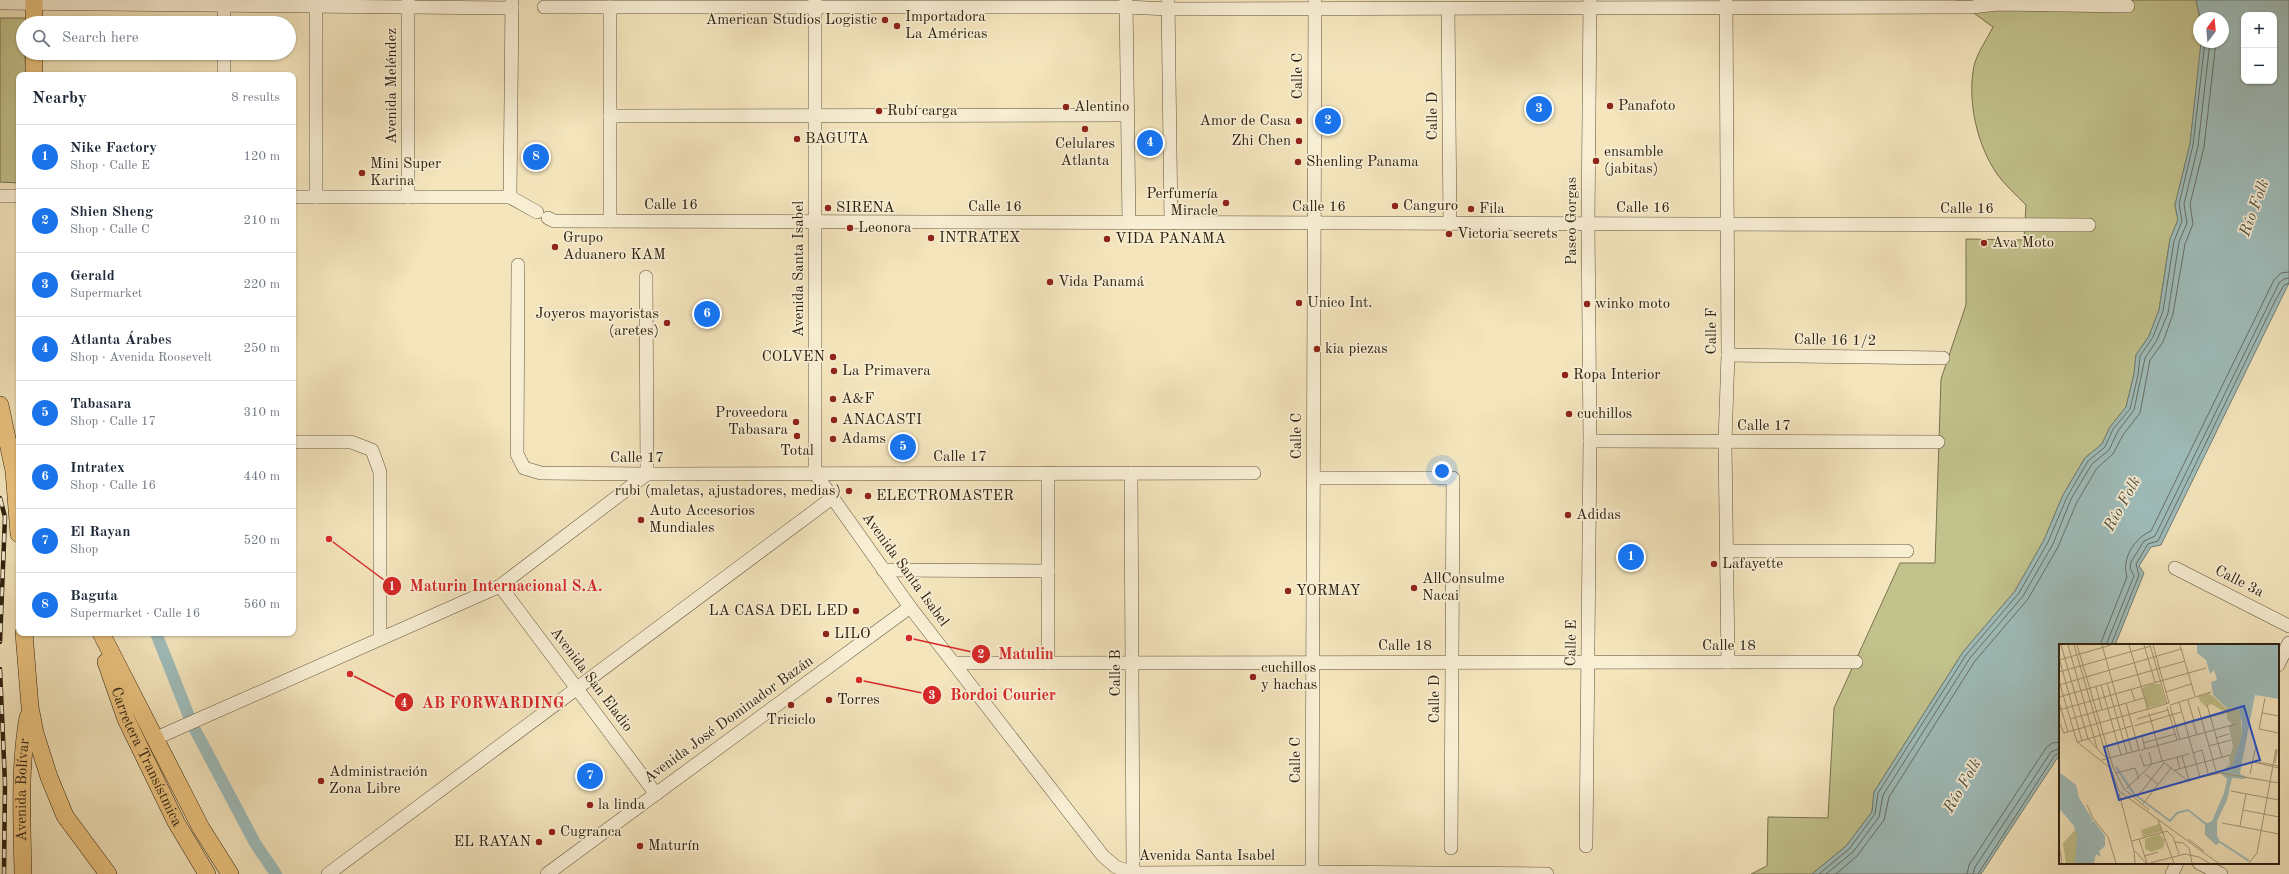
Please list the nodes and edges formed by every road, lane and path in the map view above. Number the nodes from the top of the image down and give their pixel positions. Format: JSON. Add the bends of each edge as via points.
{"nodes":[{"id":1,"x":34,"y":2,"type":"edge"},
{"id":2,"x":224,"y":2,"type":"edge"},
{"id":3,"x":0,"y":3,"type":"edge"},
{"id":4,"x":316,"y":3,"type":"edge"},
{"id":5,"x":1126,"y":3,"type":"edge"},
{"id":6,"x":408,"y":4,"type":"edge"},
{"id":7,"x":512,"y":4,"type":"edge"},
{"id":8,"x":815,"y":4,"type":"edge"},
{"id":9,"x":1315,"y":4,"type":"edge"},
{"id":10,"x":1463,"y":4,"type":"edge"},
{"id":11,"x":1590,"y":4,"type":"edge"},
{"id":12,"x":1726,"y":4,"type":"edge"},
{"id":13,"x":1168,"y":5,"type":"edge"},
{"id":14,"x":2128,"y":6,"type":"dead end"},
{"id":15,"x":544,"y":7,"type":"dead end"},
{"id":16,"x":610,"y":7,"type":"junction"},
{"id":17,"x":1448,"y":8,"type":"junction"},
{"id":18,"x":34,"y":16,"type":"edge"},
{"id":19,"x":224,"y":16,"type":"edge"},
{"id":20,"x":34,"y":60,"type":"edge"},
{"id":21,"x":224,"y":60,"type":"edge"},
{"id":22,"x":34,"y":72,"type":"edge"},
{"id":23,"x":224,"y":72,"type":"edge"},
{"id":24,"x":815,"y":115,"type":"junction"},
{"id":25,"x":1127,"y":115,"type":"junction"},
{"id":26,"x":610,"y":116,"type":"junction"},
{"id":27,"x":0,"y":196,"type":"edge"},
{"id":28,"x":16,"y":196,"type":"edge"},
{"id":29,"x":296,"y":197,"type":"edge"},
{"id":30,"x":316,"y":197,"type":"junction"},
{"id":31,"x":408,"y":197,"type":"junction"},
{"id":32,"x":510,"y":197,"type":"junction"},
{"id":33,"x":537,"y":212,"type":"dead end"},
{"id":34,"x":548,"y":218,"type":"dead end"},
{"id":35,"x":610,"y":221,"type":"junction"},
{"id":36,"x":815,"y":222,"type":"junction"},
{"id":37,"x":1129,"y":223,"type":"junction"},
{"id":38,"x":1171,"y":223,"type":"junction"},
{"id":39,"x":1314,"y":223,"type":"junction"},
{"id":40,"x":1450,"y":224,"type":"junction"},
{"id":41,"x":1588,"y":224,"type":"junction"},
{"id":42,"x":1727,"y":224,"type":"junction"},
{"id":43,"x":2089,"y":225,"type":"dead end"},
{"id":44,"x":518,"y":265,"type":"dead end"},
{"id":45,"x":646,"y":277,"type":"dead end"},
{"id":46,"x":1728,"y":355,"type":"junction"},
{"id":47,"x":1942,"y":358,"type":"dead end"},
{"id":48,"x":0,"y":405,"type":"edge"},
{"id":49,"x":1590,"y":441,"type":"junction"},
{"id":50,"x":296,"y":442,"type":"edge"},
{"id":51,"x":1725,"y":442,"type":"junction"},
{"id":52,"x":1938,"y":442,"type":"dead end"},
{"id":53,"x":1048,"y":473,"type":"junction"},
{"id":54,"x":1131,"y":473,"type":"junction"},
{"id":55,"x":1254,"y":473,"type":"dead end"},
{"id":56,"x":647,"y":474,"type":"junction"},
{"id":57,"x":815,"y":474,"type":"junction"},
{"id":58,"x":1313,"y":478,"type":"junction"},
{"id":59,"x":16,"y":496,"type":"edge"},
{"id":60,"x":832,"y":498,"type":"junction"},
{"id":61,"x":1728,"y":551,"type":"junction"},
{"id":62,"x":1907,"y":551,"type":"dead end"},
{"id":63,"x":2175,"y":568,"type":"dead end"},
{"id":64,"x":883,"y":570,"type":"junction"},
{"id":65,"x":1048,"y":571,"type":"junction"},
{"id":66,"x":500,"y":586,"type":"junction"},
{"id":67,"x":910,"y":607,"type":"junction"},
{"id":68,"x":2289,"y":626,"type":"edge"},
{"id":69,"x":24,"y":636,"type":"edge"},
{"id":70,"x":101,"y":636,"type":"edge"},
{"id":71,"x":102,"y":636,"type":"edge"},
{"id":72,"x":380,"y":639,"type":"junction"},
{"id":73,"x":2289,"y":643,"type":"edge"},
{"id":74,"x":1312,"y":662,"type":"junction"},
{"id":75,"x":1452,"y":662,"type":"junction"},
{"id":76,"x":1587,"y":662,"type":"junction"},
{"id":77,"x":1728,"y":662,"type":"junction"},
{"id":78,"x":1856,"y":662,"type":"dead end"},
{"id":79,"x":954,"y":663,"type":"junction"},
{"id":80,"x":1048,"y":663,"type":"junction"},
{"id":81,"x":1132,"y":663,"type":"junction"},
{"id":82,"x":2279,"y":663,"type":"edge"},
{"id":83,"x":577,"y":688,"type":"junction"},
{"id":84,"x":30,"y":707,"type":"junction"},
{"id":85,"x":154,"y":739,"type":"junction"},
{"id":86,"x":656,"y":794,"type":"junction"},
{"id":87,"x":1586,"y":846,"type":"dead end"},
{"id":88,"x":1451,"y":848,"type":"dead end"},
{"id":89,"x":2177,"y":864,"type":"edge"},
{"id":90,"x":2201,"y":864,"type":"edge"},
{"id":91,"x":1312,"y":872,"type":"junction"},
{"id":92,"x":1133,"y":873,"type":"edge"},
{"id":93,"x":23,"y":874,"type":"edge"},
{"id":94,"x":108,"y":874,"type":"edge"},
{"id":95,"x":207,"y":874,"type":"edge"},
{"id":96,"x":230,"y":874,"type":"edge"},
{"id":97,"x":328,"y":874,"type":"edge"},
{"id":98,"x":547,"y":874,"type":"edge"},
{"id":99,"x":1547,"y":874,"type":"edge"},
{"id":100,"x":2172,"y":874,"type":"edge"},
{"id":101,"x":2221,"y":874,"type":"edge"}],
"edges":[{"from":1,"to":2,"type":"street"},
{"from":1,"to":3,"type":"street"},
{"from":1,"to":18,"type":"main road"},
{"from":2,"to":4,"type":"street"},
{"from":2,"to":19,"type":"street"},
{"from":4,"to":6,"type":"street"},
{"from":4,"to":30,"type":"street"},
{"from":5,"to":8,"type":"street"},
{"from":5,"to":13,"type":"street"},
{"from":5,"to":25,"type":"street"},
{"from":6,"to":7,"type":"street"},
{"from":6,"to":31,"type":"street","name":"Avenida Meléndez"},
{"from":7,"to":32,"type":"street"},
{"from":8,"to":16,"type":"street"},
{"from":8,"to":24,"type":"street","name":"Avenida Santa Isabel"},
{"from":9,"to":13,"type":"street"},
{"from":9,"to":17,"type":"street"},
{"from":9,"to":39,"type":"street","name":"Calle C"},
{"from":10,"to":11,"type":"street"},
{"from":10,"to":17,"type":"street"},
{"from":11,"to":12,"type":"street"},
{"from":11,"to":41,"type":"street","name":"Paseo Gorgas"},
{"from":12,"to":14,"type":"street"},
{"from":12,"to":42,"type":"street","name":"Calle F"},
{"from":13,"to":38,"type":"street"},
{"from":15,"to":16,"type":"street"},
{"from":16,"to":26,"type":"street"},
{"from":17,"to":40,"type":"street","name":"Calle D"},
{"from":20,"to":22,"type":"main road"},
{"from":21,"to":23,"type":"street"},
{"from":24,"to":25,"type":"street"},
{"from":24,"to":26,"type":"street"},
{"from":24,"to":36,"type":"street","name":"Avenida Santa Isabel"},
{"from":25,"to":37,"type":"street"},
{"from":26,"to":35,"type":"street"},
{"from":27,"to":28,"type":"street"},
{"from":29,"to":30,"type":"street"},
{"from":30,"to":31,"type":"street"},
{"from":31,"to":32,"type":"street"},
{"from":32,"to":33,"type":"street"},
{"from":34,"to":35,"type":"street","name":"Calle 16","via":[[554,221]]},
{"from":35,"to":36,"type":"street","name":"Calle 16"},
{"from":36,"to":37,"type":"street","name":"Calle 16"},
{"from":36,"to":57,"type":"street","name":"Avenida Santa Isabel"},
{"from":37,"to":38,"type":"street","name":"Calle 16"},
{"from":38,"to":39,"type":"street","name":"Calle 16"},
{"from":39,"to":40,"type":"street","name":"Calle 16"},
{"from":39,"to":58,"type":"street","name":"Calle C"},
{"from":40,"to":41,"type":"street","name":"Calle 16"},
{"from":41,"to":42,"type":"street","name":"Calle 16"},
{"from":41,"to":49,"type":"street","name":"Paseo Gorgas"},
{"from":42,"to":43,"type":"street","name":"Calle 16"},
{"from":42,"to":46,"type":"street","name":"Calle F"},
{"from":44,"to":56,"type":"street","name":"Calle 17","via":[[517,454],[524,468],[541,473]]},
{"from":45,"to":56,"type":"street"},
{"from":46,"to":47,"type":"street","name":"Calle 16 1/2"},
{"from":46,"to":51,"type":"street","name":"Calle F"},
{"from":48,"to":59,"type":"main road","via":[[14,471]]},
{"from":49,"to":51,"type":"street","name":"Calle 17"},
{"from":49,"to":76,"type":"street","name":"Calle E"},
{"from":50,"to":72,"type":"street","via":[[351,442],[372,450],[380,472]]},
{"from":51,"to":52,"type":"street","name":"Calle 17"},
{"from":51,"to":61,"type":"street","name":"Calle F"},
{"from":53,"to":54,"type":"street","name":"Calle 17"},
{"from":53,"to":57,"type":"street","name":"Calle 17"},
{"from":53,"to":65,"type":"street"},
{"from":54,"to":55,"type":"street","name":"Calle 17"},
{"from":54,"to":81,"type":"street","name":"Calle B"},
{"from":56,"to":57,"type":"street","name":"Calle 17"},
{"from":56,"to":66,"type":"street"},
{"from":57,"to":60,"type":"street","name":"Avenida Santa Isabel"},
{"from":58,"to":74,"type":"street","name":"Calle C"},
{"from":58,"to":75,"type":"street","name":"Calle D","via":[[1453,478]]},
{"from":60,"to":64,"type":"street","name":"Avenida Santa Isabel"},
{"from":60,"to":83,"type":"street"},
{"from":61,"to":62,"type":"street"},
{"from":61,"to":77,"type":"street","name":"Calle F"},
{"from":63,"to":68,"type":"street","name":"Calle 3a"},
{"from":64,"to":65,"type":"street"},
{"from":64,"to":67,"type":"street","name":"Avenida Santa Isabel"},
{"from":65,"to":80,"type":"street"},
{"from":66,"to":72,"type":"street"},
{"from":66,"to":83,"type":"street","name":"Avenida San Eladio"},
{"from":67,"to":79,"type":"street","name":"Avenida Santa Isabel"},
{"from":67,"to":86,"type":"street","name":"Avenida José Dominador Bazán"},
{"from":69,"to":84,"type":"main road"},
{"from":70,"to":95,"type":"main road","name":"Carretera Transístmica","via":[[110,676],[126,719],[176,822]]},
{"from":71,"to":85,"type":"main road"},
{"from":72,"to":85,"type":"street"},
{"from":73,"to":82,"type":"street"},
{"from":74,"to":75,"type":"street","name":"Calle 18"},
{"from":74,"to":81,"type":"street","name":"Calle 18"},
{"from":74,"to":91,"type":"street","name":"Calle C"},
{"from":75,"to":76,"type":"street","name":"Calle 18"},
{"from":75,"to":88,"type":"street","name":"Calle D"},
{"from":76,"to":77,"type":"street","name":"Calle 18"},
{"from":76,"to":87,"type":"street","name":"Calle E"},
{"from":77,"to":78,"type":"street","name":"Calle 18"},
{"from":79,"to":80,"type":"street","name":"Calle 18"},
{"from":79,"to":92,"type":"street","name":"Avenida Santa Isabel","via":[[1103,856],[1116,867]]},
{"from":80,"to":81,"type":"street","name":"Calle 18"},
{"from":81,"to":92,"type":"street","name":"Calle B"},
{"from":83,"to":86,"type":"street","name":"Avenida San Eladio"},
{"from":83,"to":97,"type":"street"},
{"from":84,"to":93,"type":"main road","name":"Avenida Bolívar","via":[[24,743],[22,783]]},
{"from":84,"to":94,"type":"main road","via":[[35,733],[62,810]]},
{"from":85,"to":96,"type":"main road","via":[[201,828]]},
{"from":86,"to":98,"type":"street","name":"Avenida José Dominador Bazán"},
{"from":89,"to":100,"type":"street"},
{"from":90,"to":101,"type":"street"},
{"from":91,"to":92,"type":"street","name":"Avenida Santa Isabel"},
{"from":91,"to":99,"type":"street","name":"Avenida Santa Isabel"}]}
